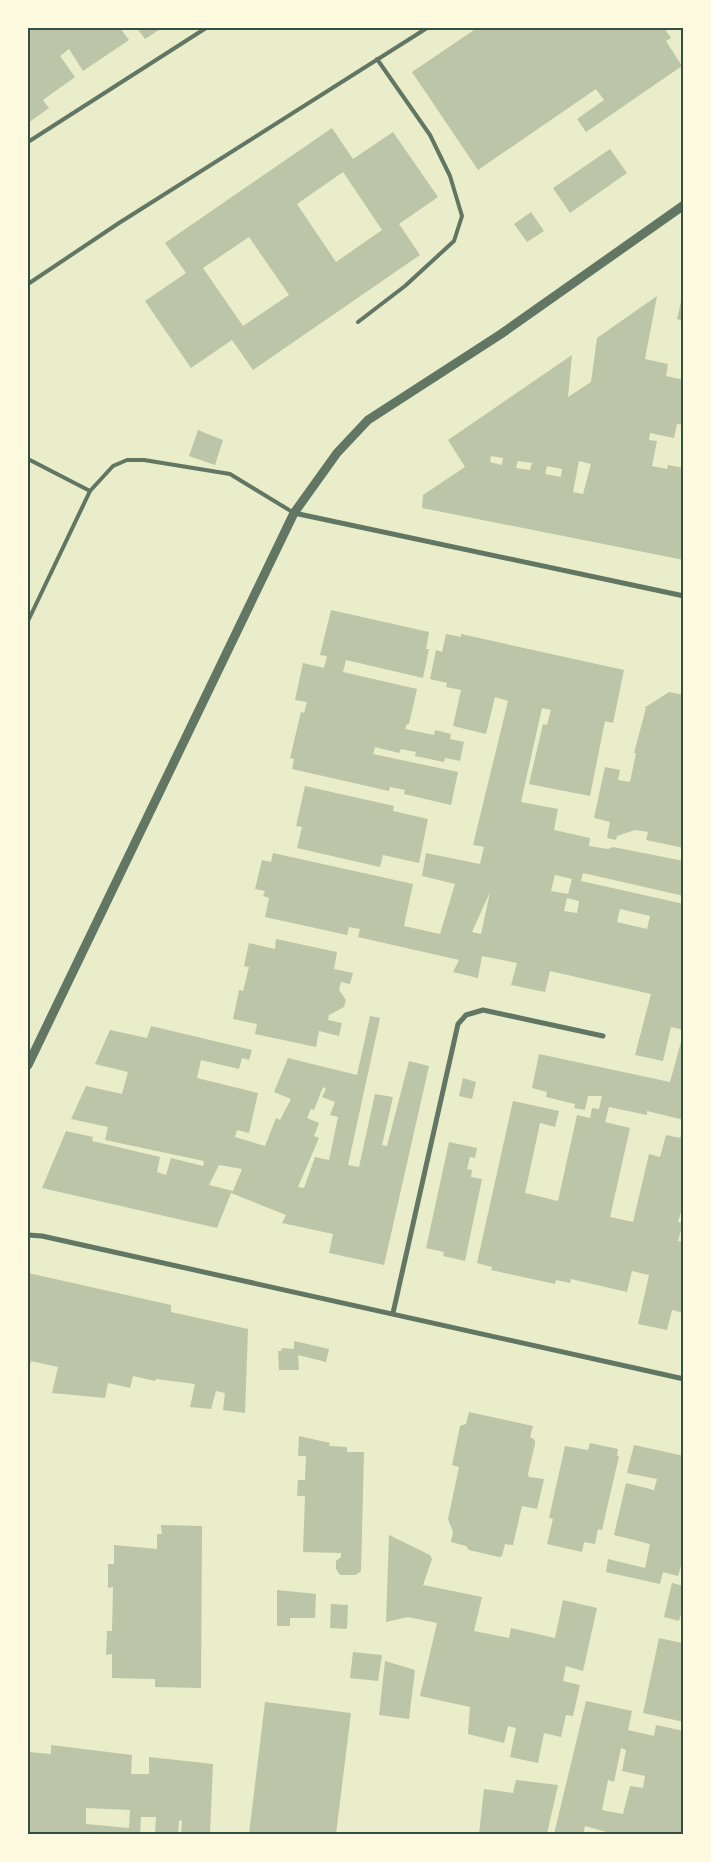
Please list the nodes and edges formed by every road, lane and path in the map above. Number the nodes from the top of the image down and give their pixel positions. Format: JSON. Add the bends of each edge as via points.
{"nodes":[{"id":1,"x":206,"y":28,"type":"edge"},
{"id":2,"x":427,"y":28,"type":"edge"},
{"id":3,"x":377,"y":59,"type":"junction"},
{"id":4,"x":28,"y":142,"type":"edge"},
{"id":5,"x":684,"y":205,"type":"edge"},
{"id":6,"x":28,"y":284,"type":"edge"},
{"id":7,"x":358,"y":322,"type":"dead end"},
{"id":8,"x":28,"y":459,"type":"edge"},
{"id":9,"x":90,"y":491,"type":"junction"},
{"id":10,"x":294,"y":513,"type":"junction"},
{"id":11,"x":684,"y":596,"type":"edge"},
{"id":12,"x":28,"y":621,"type":"edge"},
{"id":13,"x":603,"y":1036,"type":"dead end"},
{"id":14,"x":28,"y":1065,"type":"edge"},
{"id":15,"x":28,"y":1234,"type":"edge"},
{"id":16,"x":393,"y":1312,"type":"junction"},
{"id":17,"x":684,"y":1379,"type":"edge"}],
"edges":[{"from":1,"to":4,"type":"lane"},
{"from":2,"to":3,"type":"lane"},
{"from":3,"to":6,"type":"lane"},
{"from":3,"to":7,"type":"lane","via":[[430,135],[450,176],[462,216],[454,241]]},
{"from":5,"to":10,"type":"street","via":[[501,334],[368,420],[337,453]]},
{"from":8,"to":9,"type":"lane"},
{"from":9,"to":10,"type":"lane","via":[[113,466],[127,460],[144,460],[230,474]]},
{"from":9,"to":12,"type":"lane"},
{"from":10,"to":11,"type":"street"},
{"from":10,"to":14,"type":"street"},
{"from":13,"to":16,"type":"street","via":[[483,1010],[466,1015],[458,1024]]},
{"from":15,"to":16,"type":"street"},
{"from":16,"to":17,"type":"street"}]}
